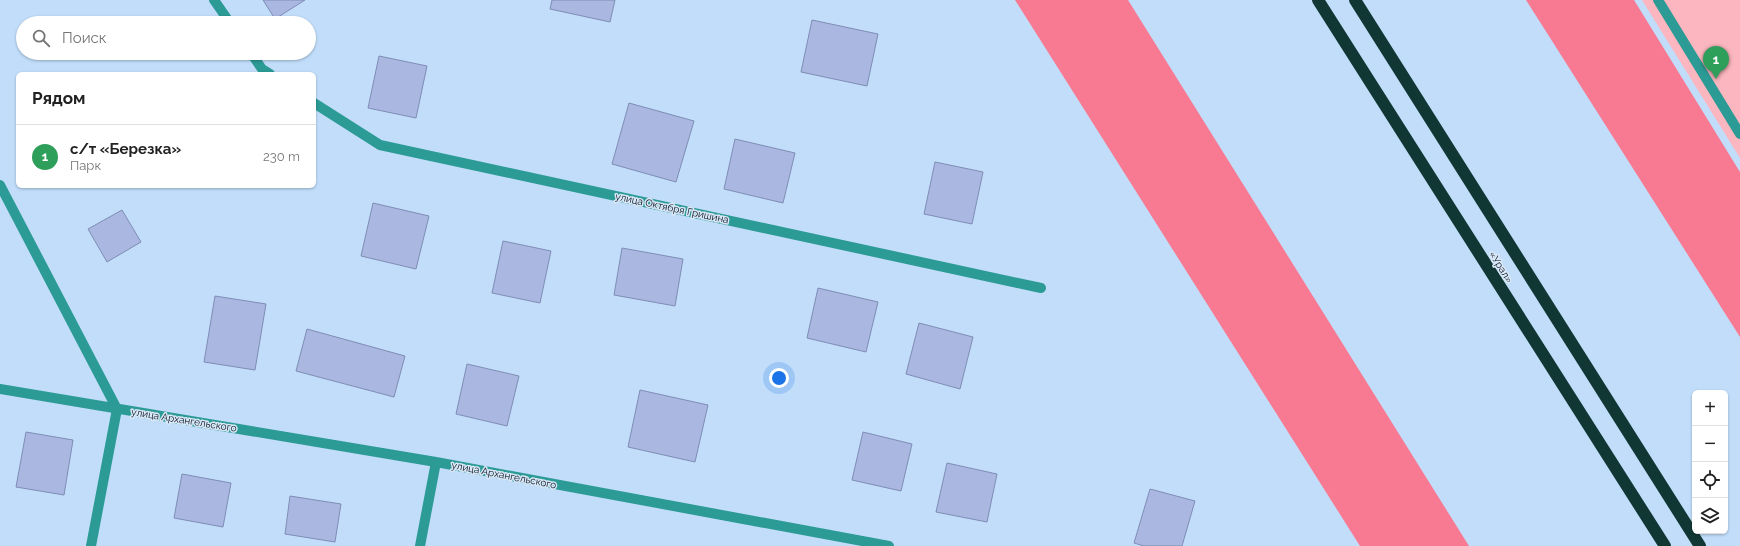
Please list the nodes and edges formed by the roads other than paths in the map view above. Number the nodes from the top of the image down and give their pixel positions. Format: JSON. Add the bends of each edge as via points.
{"nodes":[{"id":1,"x":214,"y":0,"type":"edge"},
{"id":2,"x":1318,"y":0,"type":"edge"},
{"id":3,"x":1355,"y":0,"type":"edge"},
{"id":4,"x":1658,"y":0,"type":"edge"},
{"id":5,"x":225,"y":16,"type":"edge"},
{"id":6,"x":256,"y":60,"type":"edge"},
{"id":7,"x":267,"y":72,"type":"edge"},
{"id":8,"x":316,"y":103,"type":"edge"},
{"id":9,"x":1740,"y":134,"type":"edge"},
{"id":10,"x":0,"y":185,"type":"edge"},
{"id":11,"x":1041,"y":288,"type":"dead end"},
{"id":12,"x":0,"y":389,"type":"edge"},
{"id":13,"x":117,"y":409,"type":"junction"},
{"id":14,"x":436,"y":462,"type":"junction"},
{"id":15,"x":91,"y":546,"type":"edge"},
{"id":16,"x":420,"y":546,"type":"edge"},
{"id":17,"x":889,"y":546,"type":"edge"},
{"id":18,"x":1665,"y":546,"type":"edge"},
{"id":19,"x":1700,"y":546,"type":"edge"}],
"edges":[{"from":1,"to":5,"type":"street"},
{"from":2,"to":18,"type":"highway","name":"«Урал»"},
{"from":3,"to":19,"type":"highway","name":"«Урал»"},
{"from":4,"to":9,"type":"street"},
{"from":6,"to":7,"type":"street"},
{"from":8,"to":11,"type":"street","name":"улица Октября Гришина","via":[[380,145]]},
{"from":10,"to":13,"type":"street","name":"улица Архангельского"},
{"from":12,"to":13,"type":"street","name":"улица Архангельского"},
{"from":13,"to":14,"type":"street","name":"улица Архангельского"},
{"from":13,"to":15,"type":"street"},
{"from":14,"to":16,"type":"street"},
{"from":14,"to":17,"type":"street","name":"улица Архангельского"}]}
